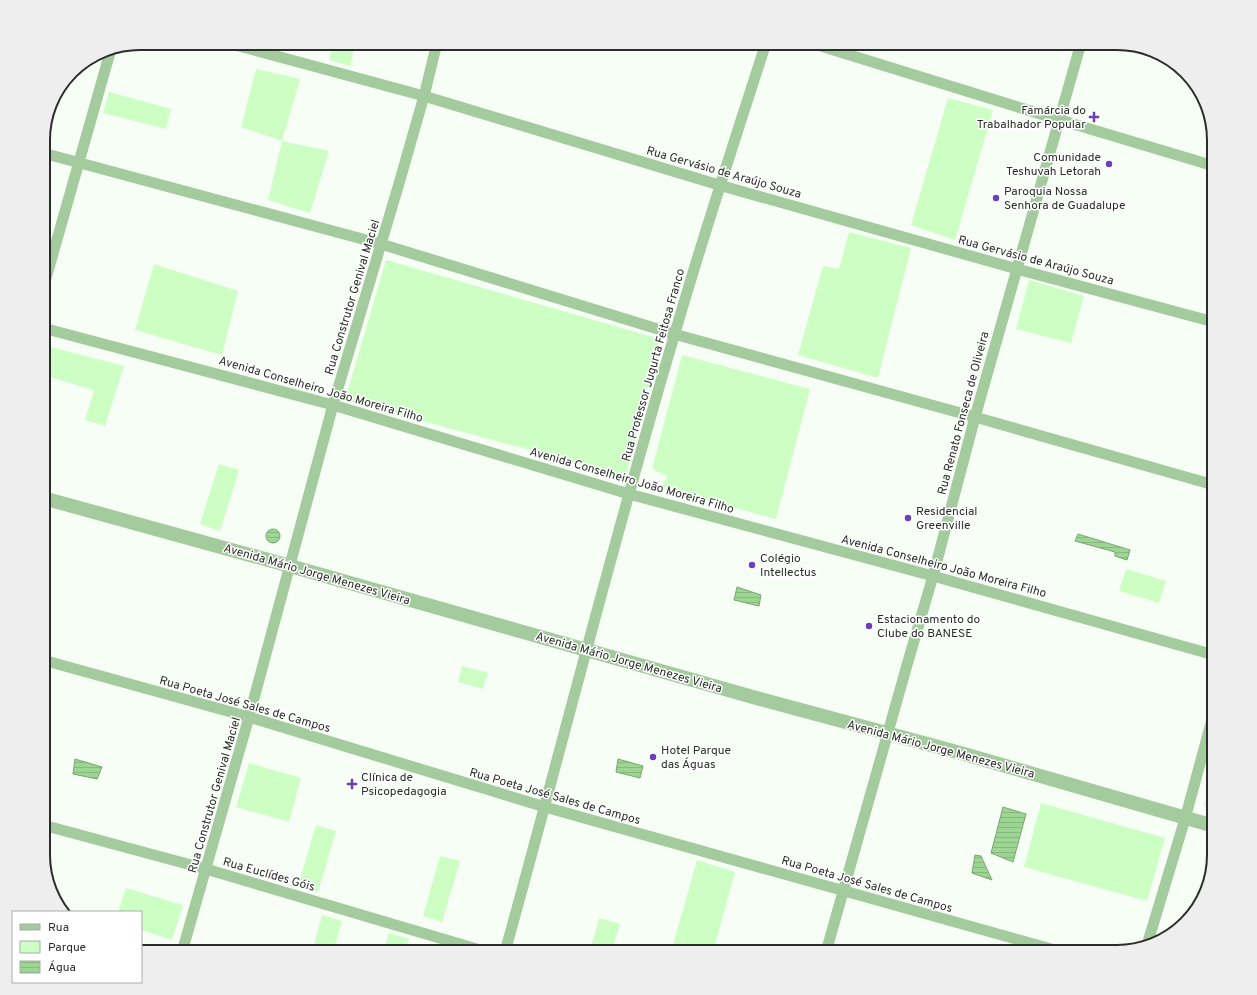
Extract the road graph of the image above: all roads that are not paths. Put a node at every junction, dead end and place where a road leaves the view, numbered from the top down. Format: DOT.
graph roads {
  1 [pos="254,50"];
  2 [pos="435,50"];
  3 [pos="764,50"];
  4 [pos="834,50"];
  5 [pos="1079,50"];
  6 [pos="109,56"];
  7 [pos="424,96"];
  8 [pos="1060,120"];
  9 [pos="50,155"];
  10 [pos="78,162"];
  11 [pos="1207,164"];
  12 [pos="720,185"];
  13 [pos="381,244"];
  14 [pos="50,264"];
  15 [pos="1017,269"];
  16 [pos="1207,320"];
  17 [pos="50,330"];
  18 [pos="674,334"];
  19 [pos="333,404"];
  20 [pos="974,417"];
  21 [pos="1207,483"];
  22 [pos="630,494"];
  23 [pos="50,500"];
  24 [pos="290,566"];
  25 [pos="933,576"];
  26 [pos="587,651"];
  27 [pos="1207,652"];
  28 [pos="50,662"];
  29 [pos="249,717"];
  30 [pos="888,734"];
  31 [pos="1207,738"];
  32 [pos="545,807"];
  33 [pos="1185,818"];
  34 [pos="1207,824"];
  35 [pos="50,827"];
  36 [pos="206,869"];
  37 [pos="844,890"];
  38 [pos="1149,939"];
  39 [pos="184,945"];
  40 [pos="463,945"];
  41 [pos="507,945"];
  42 [pos="828,945"];
  43 [pos="1037,945"];
  1 -- 7 [label="street, Rua Gervásio de Araújo Souza"];
  2 -- 7 [label="street, Rua Construtor Genival Maciel"];
  3 -- 12 [label="street, Rua Professor Jugurta Feitosa Franco"];
  4 -- 8 [label="street"];
  5 -- 8 [label="street, Rua Renato Fonseca de Oliveira"];
  6 -- 10 [label="street"];
  7 -- 12 [label="street, Rua Gervásio de Araújo Souza"];
  7 -- 13 [label="street, Rua Construtor Genival Maciel"];
  8 -- 11 [label="street"];
  8 -- 15 [label="street, Rua Renato Fonseca de Oliveira"];
  9 -- 10 [label="street"];
  10 -- 13 [label="street"];
  10 -- 14 [label="street"];
  12 -- 15 [label="street, Rua Gervásio de Araújo Souza"];
  12 -- 18 [label="street, Rua Professor Jugurta Feitosa Franco"];
  13 -- 18 [label="street"];
  13 -- 19 [label="street, Rua Construtor Genival Maciel"];
  15 -- 16 [label="street, Rua Gervásio de Araújo Souza"];
  15 -- 20 [label="street, Rua Renato Fonseca de Oliveira"];
  17 -- 19 [label="street, Avenida Conselheiro João Moreira Filho"];
  18 -- 20 [label="street"];
  18 -- 22 [label="street, Rua Professor Jugurta Feitosa Franco"];
  19 -- 22 [label="street, Avenida Conselheiro João Moreira Filho"];
  19 -- 24 [label="street, Rua Construtor Genival Maciel"];
  20 -- 21 [label="street"];
  20 -- 25 [label="street, Rua Renato Fonseca de Oliveira"];
  22 -- 25 [label="street, Avenida Conselheiro João Moreira Filho"];
  22 -- 26 [label="street, Rua Professor Jugurta Feitosa Franco"];
  23 -- 24 [label="street, Avenida Mário Jorge Menezes Vieira"];
  24 -- 26 [label="street, Avenida Mário Jorge Menezes Vieira"];
  24 -- 29 [label="street, Rua Construtor Genival Maciel"];
  25 -- 27 [label="street, Avenida Conselheiro João Moreira Filho"];
  25 -- 30 [label="street, Rua Renato Fonseca de Oliveira"];
  26 -- 30 [label="street, Avenida Mário Jorge Menezes Vieira"];
  26 -- 32 [label="street, Rua Professor Jugurta Feitosa Franco"];
  28 -- 29 [label="street, Rua Poeta José Sales de Campos"];
  29 -- 32 [label="street, Rua Poeta José Sales de Campos"];
  29 -- 36 [label="street, Rua Construtor Genival Maciel"];
  30 -- 33 [label="street, Avenida Mário Jorge Menezes Vieira"];
  30 -- 37 [label="street, Rua Renato Fonseca de Oliveira"];
  31 -- 33 [label="street"];
  32 -- 37 [label="street, Rua Poeta José Sales de Campos"];
  32 -- 41 [label="street, Rua Professor Jugurta Feitosa Franco"];
  33 -- 34 [label="street, Avenida Mário Jorge Menezes Vieira"];
  33 -- 38 [label="street"];
  35 -- 36 [label="street, Rua Euclídes Góis"];
  36 -- 39 [label="street, Rua Construtor Genival Maciel"];
  36 -- 40 [label="street, Rua Euclídes Góis"];
  37 -- 42 [label="street, Rua Renato Fonseca de Oliveira"];
  37 -- 43 [label="street, Rua Poeta José Sales de Campos"];
}
